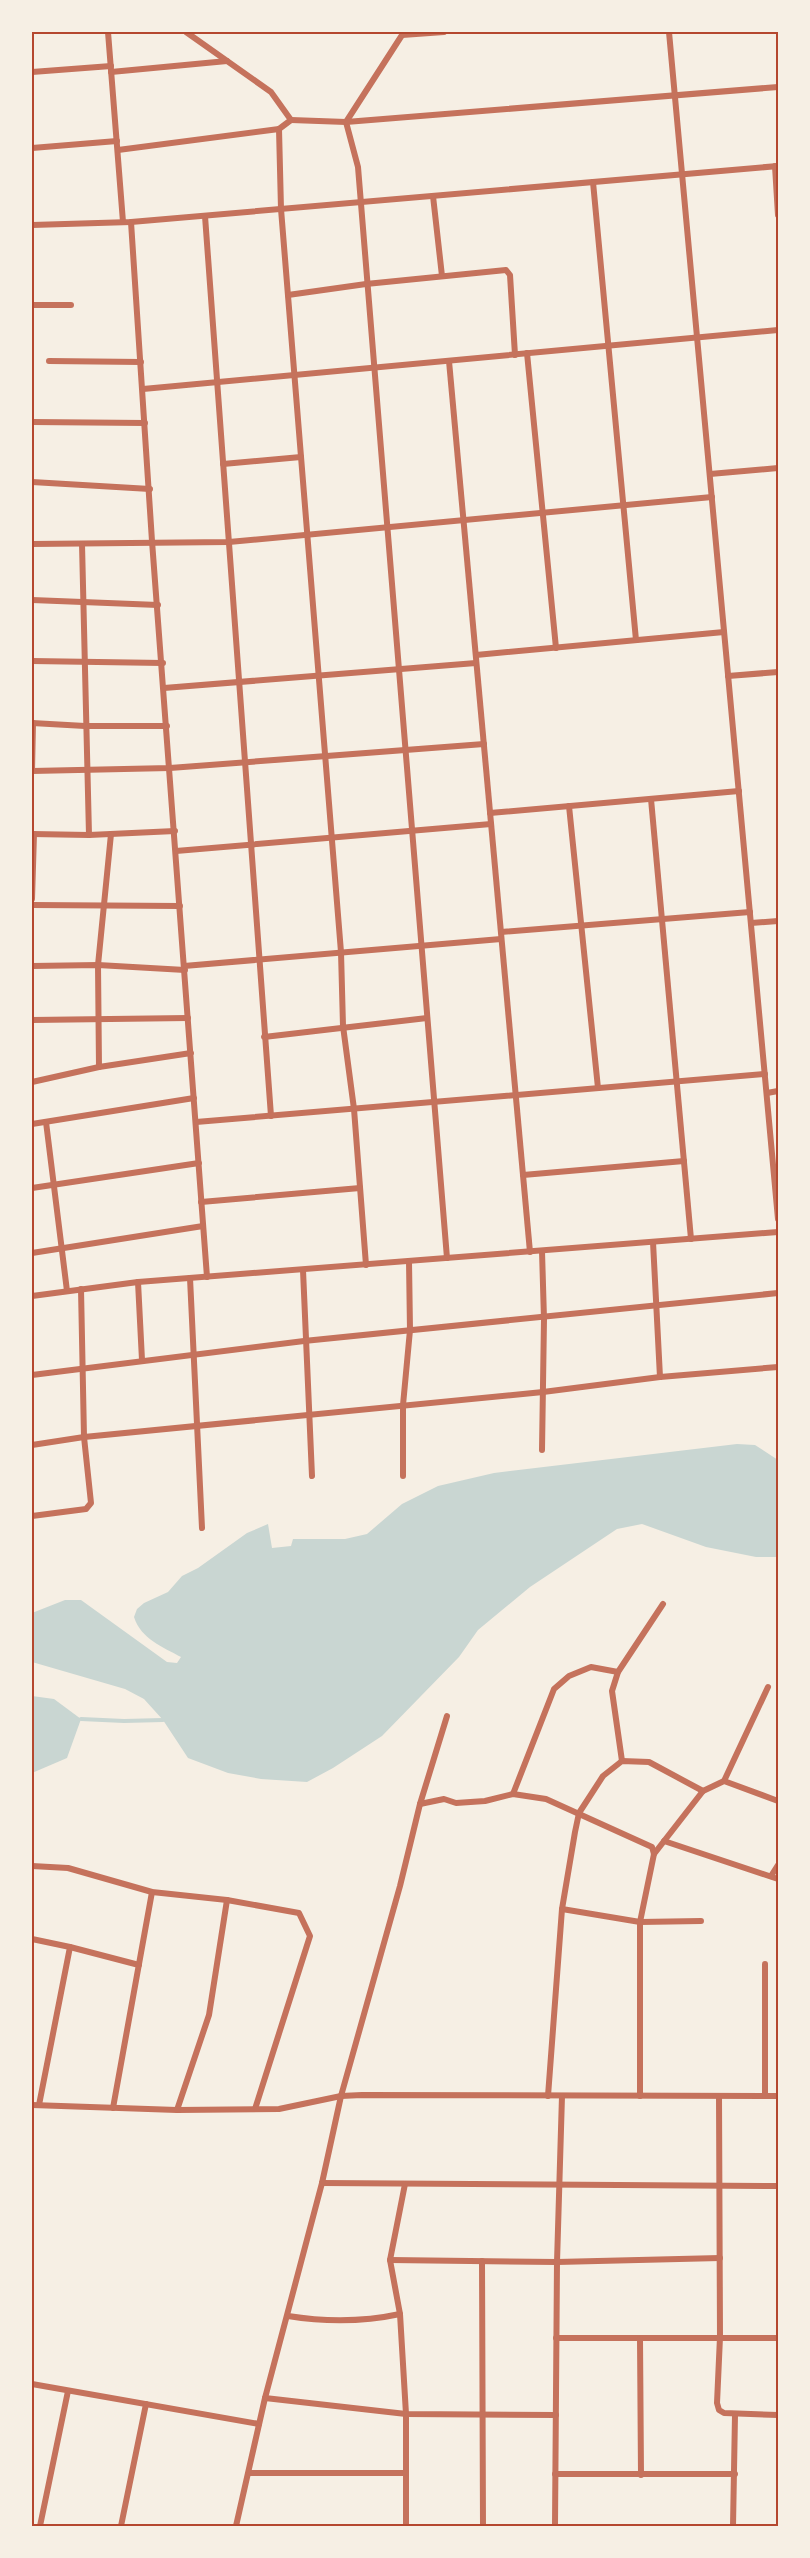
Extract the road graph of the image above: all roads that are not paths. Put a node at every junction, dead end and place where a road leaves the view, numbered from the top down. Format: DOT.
graph roads {
  1 [pos="108,32"];
  2 [pos="186,32"];
  3 [pos="444,32"];
  4 [pos="669,32"];
  5 [pos="403,33"];
  6 [pos="227,61"];
  7 [pos="111,69"];
  8 [pos="32,72"];
  9 [pos="778,87"];
  10 [pos="675,96"];
  11 [pos="291,120"];
  12 [pos="346,122"];
  13 [pos="279,129"];
  14 [pos="117,141"];
  15 [pos="32,148"];
  16 [pos="118,150"];
  17 [pos="777,166"];
  18 [pos="682,174"];
  19 [pos="593,182"];
  20 [pos="433,196"];
  21 [pos="360,202"];
  22 [pos="281,209"];
  23 [pos="778,215"];
  24 [pos="205,216"];
  25 [pos="127,222"];
  26 [pos="32,225"];
  27 [pos="442,276"];
  28 [pos="366,284"];
  29 [pos="288,295"];
  30 [pos="32,305"];
  31 [pos="71,305"];
  32 [pos="778,330"];
  33 [pos="697,338"];
  34 [pos="609,346"];
  35 [pos="527,353"];
  36 [pos="515,355"];
  37 [pos="49,361"];
  38 [pos="449,361"];
  39 [pos="141,362"];
  40 [pos="374,368"];
  41 [pos="294,375"];
  42 [pos="217,382"];
  43 [pos="143,389"];
  44 [pos="32,422"];
  45 [pos="145,423"];
  46 [pos="301,457"];
  47 [pos="223,464"];
  48 [pos="778,468"];
  49 [pos="710,474"];
  50 [pos="32,482"];
  51 [pos="150,489"];
  52 [pos="712,497"];
  53 [pos="623,505"];
  54 [pos="543,513"];
  55 [pos="464,520"];
  56 [pos="387,527"];
  57 [pos="307,535"];
  58 [pos="152,541"];
  59 [pos="229,542"];
  60 [pos="32,544"];
  61 [pos="82,544"];
  62 [pos="32,600"];
  63 [pos="82,603"];
  64 [pos="158,605"];
  65 [pos="724,632"];
  66 [pos="636,640"];
  67 [pos="556,648"];
  68 [pos="476,656"];
  69 [pos="32,661"];
  70 [pos="83,662"];
  71 [pos="163,663"];
  72 [pos="477,663"];
  73 [pos="399,669"];
  74 [pos="778,672"];
  75 [pos="319,676"];
  76 [pos="728,676"];
  77 [pos="239,682"];
  78 [pos="164,688"];
  79 [pos="32,723"];
  80 [pos="85,726"];
  81 [pos="167,726"];
  82 [pos="484,744"];
  83 [pos="405,750"];
  84 [pos="325,756"];
  85 [pos="245,763"];
  86 [pos="170,768"];
  87 [pos="88,770"];
  88 [pos="32,771"];
  89 [pos="739,791"];
  90 [pos="651,799"];
  91 [pos="569,806"];
  92 [pos="490,813"];
  93 [pos="491,824"];
  94 [pos="412,830"];
  95 [pos="175,831"];
  96 [pos="33,834"];
  97 [pos="111,834"];
  98 [pos="89,835"];
  99 [pos="332,837"];
  100 [pos="251,844"];
  101 [pos="176,850"];
  102 [pos="32,899"];
  103 [pos="32,905"];
  104 [pos="180,906"];
  105 [pos="103,907"];
  106 [pos="750,912"];
  107 [pos="662,919"];
  108 [pos="778,921"];
  109 [pos="751,923"];
  110 [pos="581,925"];
  111 [pos="501,935"];
  112 [pos="422,945"];
  113 [pos="341,952"];
  114 [pos="260,960"];
  115 [pos="98,965"];
  116 [pos="32,966"];
  117 [pos="185,968"];
  118 [pos="100,1018"];
  119 [pos="188,1018"];
  120 [pos="427,1018"];
  121 [pos="32,1020"];
  122 [pos="344,1026"];
  123 [pos="264,1037"];
  124 [pos="191,1053"];
  125 [pos="99,1067"];
  126 [pos="765,1074"];
  127 [pos="676,1081"];
  128 [pos="32,1082"];
  129 [pos="598,1088"];
  130 [pos="778,1091"];
  131 [pos="767,1093"];
  132 [pos="515,1095"];
  133 [pos="194,1098"];
  134 [pos="435,1102"];
  135 [pos="354,1108"];
  136 [pos="271,1116"];
  137 [pos="46,1122"];
  138 [pos="196,1122"];
  139 [pos="32,1124"];
  140 [pos="684,1161"];
  141 [pos="199,1163"];
  142 [pos="523,1174"];
  143 [pos="55,1184"];
  144 [pos="32,1188"];
  145 [pos="360,1188"];
  146 [pos="201,1202"];
  147 [pos="778,1219"];
  148 [pos="203,1226"];
  149 [pos="778,1232"];
  150 [pos="691,1239"];
  151 [pos="653,1242"];
  152 [pos="62,1248"];
  153 [pos="542,1251"];
  154 [pos="32,1252"];
  155 [pos="530,1252"];
  156 [pos="447,1258"];
  157 [pos="409,1261"];
  158 [pos="366,1265"];
  159 [pos="303,1270"];
  160 [pos="207,1277"];
  161 [pos="190,1278"];
  162 [pos="138,1282"];
  163 [pos="81,1289"];
  164 [pos="67,1292"];
  165 [pos="778,1293"];
  166 [pos="32,1296"];
  167 [pos="656,1304"];
  168 [pos="544,1319"];
  169 [pos="410,1330"];
  170 [pos="304,1341"];
  171 [pos="194,1354"];
  172 [pos="142,1360"];
  173 [pos="778,1367"];
  174 [pos="83,1368"];
  175 [pos="32,1375"];
  176 [pos="660,1377"];
  177 [pos="543,1392"];
  178 [pos="403,1405"];
  179 [pos="307,1414"];
  180 [pos="197,1426"];
  181 [pos="84,1437"];
  182 [pos="32,1445"];
  183 [pos="542,1450"];
  184 [pos="312,1476"];
  185 [pos="403,1476"];
  186 [pos="32,1516"];
  187 [pos="202,1528"];
  188 [pos="663,1604"];
  189 [pos="618,1672"];
  190 [pos="768,1687"];
  191 [pos="447,1716"];
  192 [pos="622,1761"];
  193 [pos="724,1781"];
  194 [pos="703,1791"];
  195 [pos="513,1794"];
  196 [pos="778,1801"];
  197 [pos="420,1804"];
  198 [pos="579,1813"];
  199 [pos="664,1841"];
  200 [pos="654,1854"];
  201 [pos="778,1865"];
  202 [pos="32,1866"];
  203 [pos="775,1877"];
  204 [pos="152,1892"];
  205 [pos="226,1900"];
  206 [pos="562,1909"];
  207 [pos="701,1921"];
  208 [pos="640,1922"];
  209 [pos="32,1939"];
  210 [pos="70,1947"];
  211 [pos="765,1964"];
  212 [pos="139,1965"];
  213 [pos="341,2096"];
  214 [pos="548,2096"];
  215 [pos="562,2096"];
  216 [pos="640,2096"];
  217 [pos="719,2096"];
  218 [pos="765,2096"];
  219 [pos="778,2096"];
  220 [pos="32,2105"];
  221 [pos="39,2105"];
  222 [pos="113,2108"];
  223 [pos="255,2109"];
  224 [pos="177,2110"];
  225 [pos="322,2183"];
  226 [pos="405,2184"];
  227 [pos="559,2184"];
  228 [pos="718,2185"];
  229 [pos="778,2186"];
  230 [pos="720,2258"];
  231 [pos="390,2260"];
  232 [pos="482,2261"];
  233 [pos="557,2262"];
  234 [pos="400,2314"];
  235 [pos="288,2316"];
  236 [pos="720,2337"];
  237 [pos="556,2338"];
  238 [pos="778,2338"];
  239 [pos="640,2339"];
  240 [pos="32,2384"];
  241 [pos="68,2391"];
  242 [pos="265,2398"];
  243 [pos="146,2404"];
  244 [pos="406,2414"];
  245 [pos="483,2415"];
  246 [pos="556,2415"];
  247 [pos="735,2415"];
  248 [pos="778,2415"];
  249 [pos="259,2424"];
  250 [pos="249,2473"];
  251 [pos="406,2473"];
  252 [pos="555,2474"];
  253 [pos="735,2474"];
  254 [pos="641,2475"];
  255 [pos="40,2526"];
  256 [pos="121,2526"];
  257 [pos="236,2526"];
  258 [pos="406,2526"];
  259 [pos="483,2526"];
  260 [pos="555,2526"];
  261 [pos="734,2526"];
  1 -- 7 [label="street"];
  2 -- 6 [label="street"];
  3 -- 5 [label="street"];
  4 -- 10 [label="street"];
  5 -- 12 [label="street"];
  6 -- 7 [label="street"];
  6 -- 11 [label="street"];
  7 -- 8 [label="street"];
  7 -- 14 [label="street"];
  9 -- 10 [label="street"];
  10 -- 12 [label="street"];
  10 -- 18 [label="street"];
  11 -- 12 [label="street"];
  11 -- 13 [label="street"];
  12 -- 21 [label="street"];
  13 -- 16 [label="street"];
  13 -- 22 [label="street"];
  14 -- 15 [label="street"];
  14 -- 16 [label="street"];
  16 -- 25 [label="street"];
  17 -- 18 [label="street"];
  17 -- 23 [label="street"];
  18 -- 19 [label="street"];
  18 -- 33 [label="street"];
  19 -- 20 [label="street"];
  19 -- 34 [label="street"];
  20 -- 21 [label="street"];
  20 -- 27 [label="street"];
  21 -- 22 [label="street"];
  21 -- 28 [label="street"];
  22 -- 24 [label="street"];
  22 -- 29 [label="street"];
  24 -- 25 [label="street"];
  24 -- 42 [label="street"];
  25 -- 26 [label="street"];
  25 -- 39 [label="street"];
  27 -- 28 [label="street"];
  27 -- 36 [label="street"];
  28 -- 29 [label="street"];
  28 -- 40 [label="street"];
  29 -- 41 [label="street"];
  30 -- 31 [label="street"];
  32 -- 33 [label="street"];
  33 -- 34 [label="street"];
  33 -- 49 [label="street"];
  34 -- 35 [label="street"];
  34 -- 53 [label="street"];
  35 -- 36 [label="street"];
  35 -- 54 [label="street"];
  36 -- 38 [label="street"];
  37 -- 39 [label="street"];
  38 -- 40 [label="street"];
  38 -- 55 [label="street"];
  39 -- 43 [label="street"];
  40 -- 41 [label="street"];
  40 -- 56 [label="street"];
  41 -- 42 [label="street"];
  41 -- 46 [label="street"];
  42 -- 43 [label="street"];
  42 -- 47 [label="street"];
  43 -- 45 [label="street"];
  44 -- 45 [label="street"];
  45 -- 51 [label="street"];
  46 -- 47 [label="street"];
  46 -- 57 [label="street"];
  47 -- 59 [label="street"];
  48 -- 49 [label="street"];
  49 -- 52 [label="street"];
  50 -- 51 [label="street"];
  51 -- 58 [label="street"];
  52 -- 53 [label="street"];
  52 -- 65 [label="street"];
  53 -- 54 [label="street"];
  53 -- 66 [label="street"];
  54 -- 55 [label="street"];
  54 -- 67 [label="street"];
  55 -- 56 [label="street"];
  55 -- 68 [label="street"];
  56 -- 57 [label="street"];
  56 -- 73 [label="street"];
  57 -- 59 [label="street"];
  57 -- 75 [label="street"];
  58 -- 59 [label="street"];
  58 -- 61 [label="street"];
  58 -- 64 [label="street"];
  59 -- 77 [label="street"];
  60 -- 61 [label="street"];
  61 -- 63 [label="street"];
  62 -- 63 [label="street"];
  63 -- 64 [label="street"];
  63 -- 70 [label="street"];
  64 -- 71 [label="street"];
  65 -- 66 [label="street"];
  65 -- 76 [label="street"];
  66 -- 67 [label="street"];
  67 -- 68 [label="street"];
  68 -- 72 [label="street"];
  69 -- 70 [label="street"];
  70 -- 71 [label="street"];
  70 -- 80 [label="street"];
  71 -- 78 [label="street"];
  72 -- 73 [label="street"];
  72 -- 82 [label="street"];
  73 -- 75 [label="street"];
  73 -- 83 [label="street"];
  74 -- 76 [label="street"];
  75 -- 77 [label="street"];
  75 -- 84 [label="street"];
  76 -- 89 [label="street"];
  77 -- 78 [label="street"];
  77 -- 85 [label="street"];
  78 -- 81 [label="street"];
  79 -- 80 [label="street"];
  79 -- 88 [label="street"];
  80 -- 81 [label="street"];
  80 -- 87 [label="street"];
  81 -- 86 [label="street"];
  82 -- 83 [label="street"];
  82 -- 92 [label="street"];
  83 -- 84 [label="street"];
  83 -- 94 [label="street"];
  84 -- 85 [label="street"];
  84 -- 99 [label="street"];
  85 -- 86 [label="street"];
  85 -- 100 [label="street"];
  86 -- 87 [label="street"];
  86 -- 95 [label="street"];
  87 -- 88 [label="street"];
  87 -- 98 [label="street"];
  89 -- 90 [label="street"];
  89 -- 106 [label="street"];
  90 -- 91 [label="street"];
  90 -- 107 [label="street"];
  91 -- 92 [label="street"];
  91 -- 110 [label="street"];
  92 -- 93 [label="street"];
  93 -- 94 [label="street"];
  93 -- 111 [label="street"];
  94 -- 99 [label="street"];
  94 -- 112 [label="street"];
  95 -- 97 [label="street"];
  95 -- 101 [label="street"];
  96 -- 98 [label="street"];
  96 -- 102 [label="street"];
  97 -- 98 [label="street"];
  97 -- 105 [label="street"];
  99 -- 100 [label="street"];
  99 -- 113 [label="street"];
  100 -- 101 [label="street"];
  100 -- 114 [label="street"];
  101 -- 104 [label="street"];
  103 -- 105 [label="street"];
  104 -- 105 [label="street"];
  104 -- 117 [label="street"];
  105 -- 115 [label="street"];
  106 -- 107 [label="street"];
  106 -- 109 [label="street"];
  107 -- 110 [label="street"];
  107 -- 127 [label="street"];
  108 -- 109 [label="street"];
  109 -- 126 [label="street"];
  110 -- 111 [label="street"];
  110 -- 129 [label="street"];
  111 -- 112 [label="street"];
  111 -- 132 [label="street"];
  112 -- 113 [label="street"];
  112 -- 120 [label="street"];
  113 -- 114 [label="street"];
  113 -- 122 [label="street"];
  114 -- 117 [label="street"];
  114 -- 123 [label="street"];
  115 -- 116 [label="street"];
  115 -- 117 [label="street"];
  115 -- 118 [label="street"];
  117 -- 119 [label="street"];
  118 -- 119 [label="street"];
  118 -- 121 [label="street"];
  118 -- 125 [label="street"];
  119 -- 124 [label="street"];
  120 -- 122 [label="street"];
  120 -- 134 [label="street"];
  122 -- 123 [label="street"];
  122 -- 135 [label="street"];
  123 -- 136 [label="street"];
  124 -- 125 [label="street"];
  124 -- 133 [label="street"];
  125 -- 128 [label="street"];
  126 -- 127 [label="street"];
  126 -- 131 [label="street"];
  127 -- 129 [label="street"];
  127 -- 140 [label="street"];
  129 -- 132 [label="street"];
  130 -- 131 [label="street"];
  131 -- 147 [label="street"];
  132 -- 134 [label="street"];
  132 -- 142 [label="street"];
  133 -- 137 [label="street"];
  133 -- 138 [label="street"];
  134 -- 135 [label="street"];
  134 -- 156 [label="street"];
  135 -- 136 [label="street"];
  135 -- 145 [label="street"];
  136 -- 138 [label="street"];
  137 -- 139 [label="street"];
  137 -- 143 [label="street"];
  138 -- 141 [label="street"];
  140 -- 142 [label="street"];
  140 -- 150 [label="street"];
  141 -- 143 [label="street"];
  141 -- 146 [label="street"];
  142 -- 155 [label="street"];
  143 -- 144 [label="street"];
  143 -- 152 [label="street"];
  145 -- 146 [label="street"];
  145 -- 158 [label="street"];
  146 -- 148 [label="street"];
  148 -- 152 [label="street"];
  148 -- 160 [label="street"];
  149 -- 150 [label="street"];
  150 -- 151 [label="street"];
  151 -- 153 [label="street"];
  151 -- 167 [label="street"];
  152 -- 154 [label="street"];
  152 -- 164 [label="street"];
  153 -- 155 [label="street"];
  153 -- 168 [label="street"];
  155 -- 156 [label="street"];
  156 -- 157 [label="street"];
  157 -- 158 [label="street"];
  157 -- 169 [label="street"];
  158 -- 159 [label="street"];
  159 -- 160 [label="street"];
  159 -- 170 [label="street"];
  160 -- 161 [label="street"];
  161 -- 162 [label="street"];
  161 -- 171 [label="street"];
  162 -- 163 [label="street"];
  162 -- 172 [label="street"];
  163 -- 164 [label="street"];
  163 -- 174 [label="street"];
  164 -- 166 [label="street"];
  165 -- 167 [label="street"];
  167 -- 168 [label="street"];
  167 -- 176 [label="street"];
  168 -- 169 [label="street"];
  168 -- 177 [label="street"];
  169 -- 170 [label="street"];
  169 -- 178 [label="street"];
  170 -- 171 [label="street"];
  170 -- 179 [label="street"];
  171 -- 172 [label="street"];
  171 -- 180 [label="street"];
  172 -- 174 [label="street"];
  173 -- 176 [label="street"];
  174 -- 175 [label="street"];
  174 -- 181 [label="street"];
  176 -- 177 [label="street"];
  177 -- 178 [label="street"];
  177 -- 183 [label="street"];
  178 -- 179 [label="street"];
  178 -- 185 [label="street"];
  179 -- 180 [label="street"];
  179 -- 184 [label="street"];
  180 -- 181 [label="street"];
  180 -- 187 [label="street"];
  181 -- 182 [label="street"];
  181 -- 186 [label="street"];
  188 -- 189 [label="street"];
  189 -- 192 [label="street"];
  189 -- 195 [label="street"];
  190 -- 193 [label="street"];
  191 -- 197 [label="street"];
  192 -- 194 [label="street"];
  192 -- 198 [label="street"];
  193 -- 194 [label="street"];
  193 -- 196 [label="street"];
  194 -- 199 [label="street"];
  195 -- 197 [label="street"];
  195 -- 198 [label="street"];
  197 -- 213 [label="street"];
  198 -- 200 [label="street"];
  198 -- 206 [label="street"];
  199 -- 200 [label="street"];
  199 -- 203 [label="street"];
  200 -- 208 [label="street"];
  201 -- 203 [label="street"];
  202 -- 204 [label="street"];
  204 -- 205 [label="street"];
  204 -- 212 [label="street"];
  205 -- 223 [label="street"];
  205 -- 224 [label="street"];
  206 -- 208 [label="street"];
  206 -- 214 [label="street"];
  207 -- 208 [label="street"];
  208 -- 216 [label="street"];
  209 -- 210 [label="street"];
  210 -- 212 [label="street"];
  210 -- 221 [label="street"];
  211 -- 218 [label="street"];
  212 -- 222 [label="street"];
  213 -- 214 [label="street"];
  213 -- 223 [label="street"];
  213 -- 225 [label="street"];
  214 -- 215 [label="street"];
  215 -- 216 [label="street"];
  215 -- 227 [label="street"];
  216 -- 217 [label="street"];
  217 -- 218 [label="street"];
  217 -- 228 [label="street"];
  218 -- 219 [label="street"];
  220 -- 221 [label="street"];
  221 -- 222 [label="street"];
  222 -- 224 [label="street"];
  223 -- 224 [label="street"];
  225 -- 226 [label="street"];
  225 -- 235 [label="street"];
  226 -- 227 [label="street"];
  226 -- 231 [label="street"];
  227 -- 228 [label="street"];
  227 -- 233 [label="street"];
  228 -- 229 [label="street"];
  228 -- 230 [label="street"];
  230 -- 233 [label="street"];
  230 -- 236 [label="street"];
  231 -- 232 [label="street"];
  231 -- 234 [label="street"];
  232 -- 233 [label="street"];
  232 -- 245 [label="street"];
  233 -- 237 [label="street"];
  234 -- 235 [label="street"];
  234 -- 244 [label="street"];
  235 -- 242 [label="street"];
  236 -- 238 [label="street"];
  236 -- 239 [label="street"];
  236 -- 247 [label="street"];
  237 -- 239 [label="street"];
  237 -- 246 [label="street"];
  239 -- 254 [label="street"];
  240 -- 241 [label="street"];
  241 -- 243 [label="street"];
  241 -- 255 [label="street"];
  242 -- 244 [label="street"];
  242 -- 249 [label="street"];
  243 -- 249 [label="street"];
  243 -- 256 [label="street"];
  244 -- 245 [label="street"];
  244 -- 251 [label="street"];
  245 -- 246 [label="street"];
  245 -- 259 [label="street"];
  246 -- 252 [label="street"];
  247 -- 248 [label="street"];
  247 -- 253 [label="street"];
  249 -- 250 [label="street"];
  250 -- 251 [label="street"];
  250 -- 257 [label="street"];
  251 -- 258 [label="street"];
  252 -- 254 [label="street"];
  252 -- 260 [label="street"];
  253 -- 254 [label="street"];
  253 -- 261 [label="street"];
}
